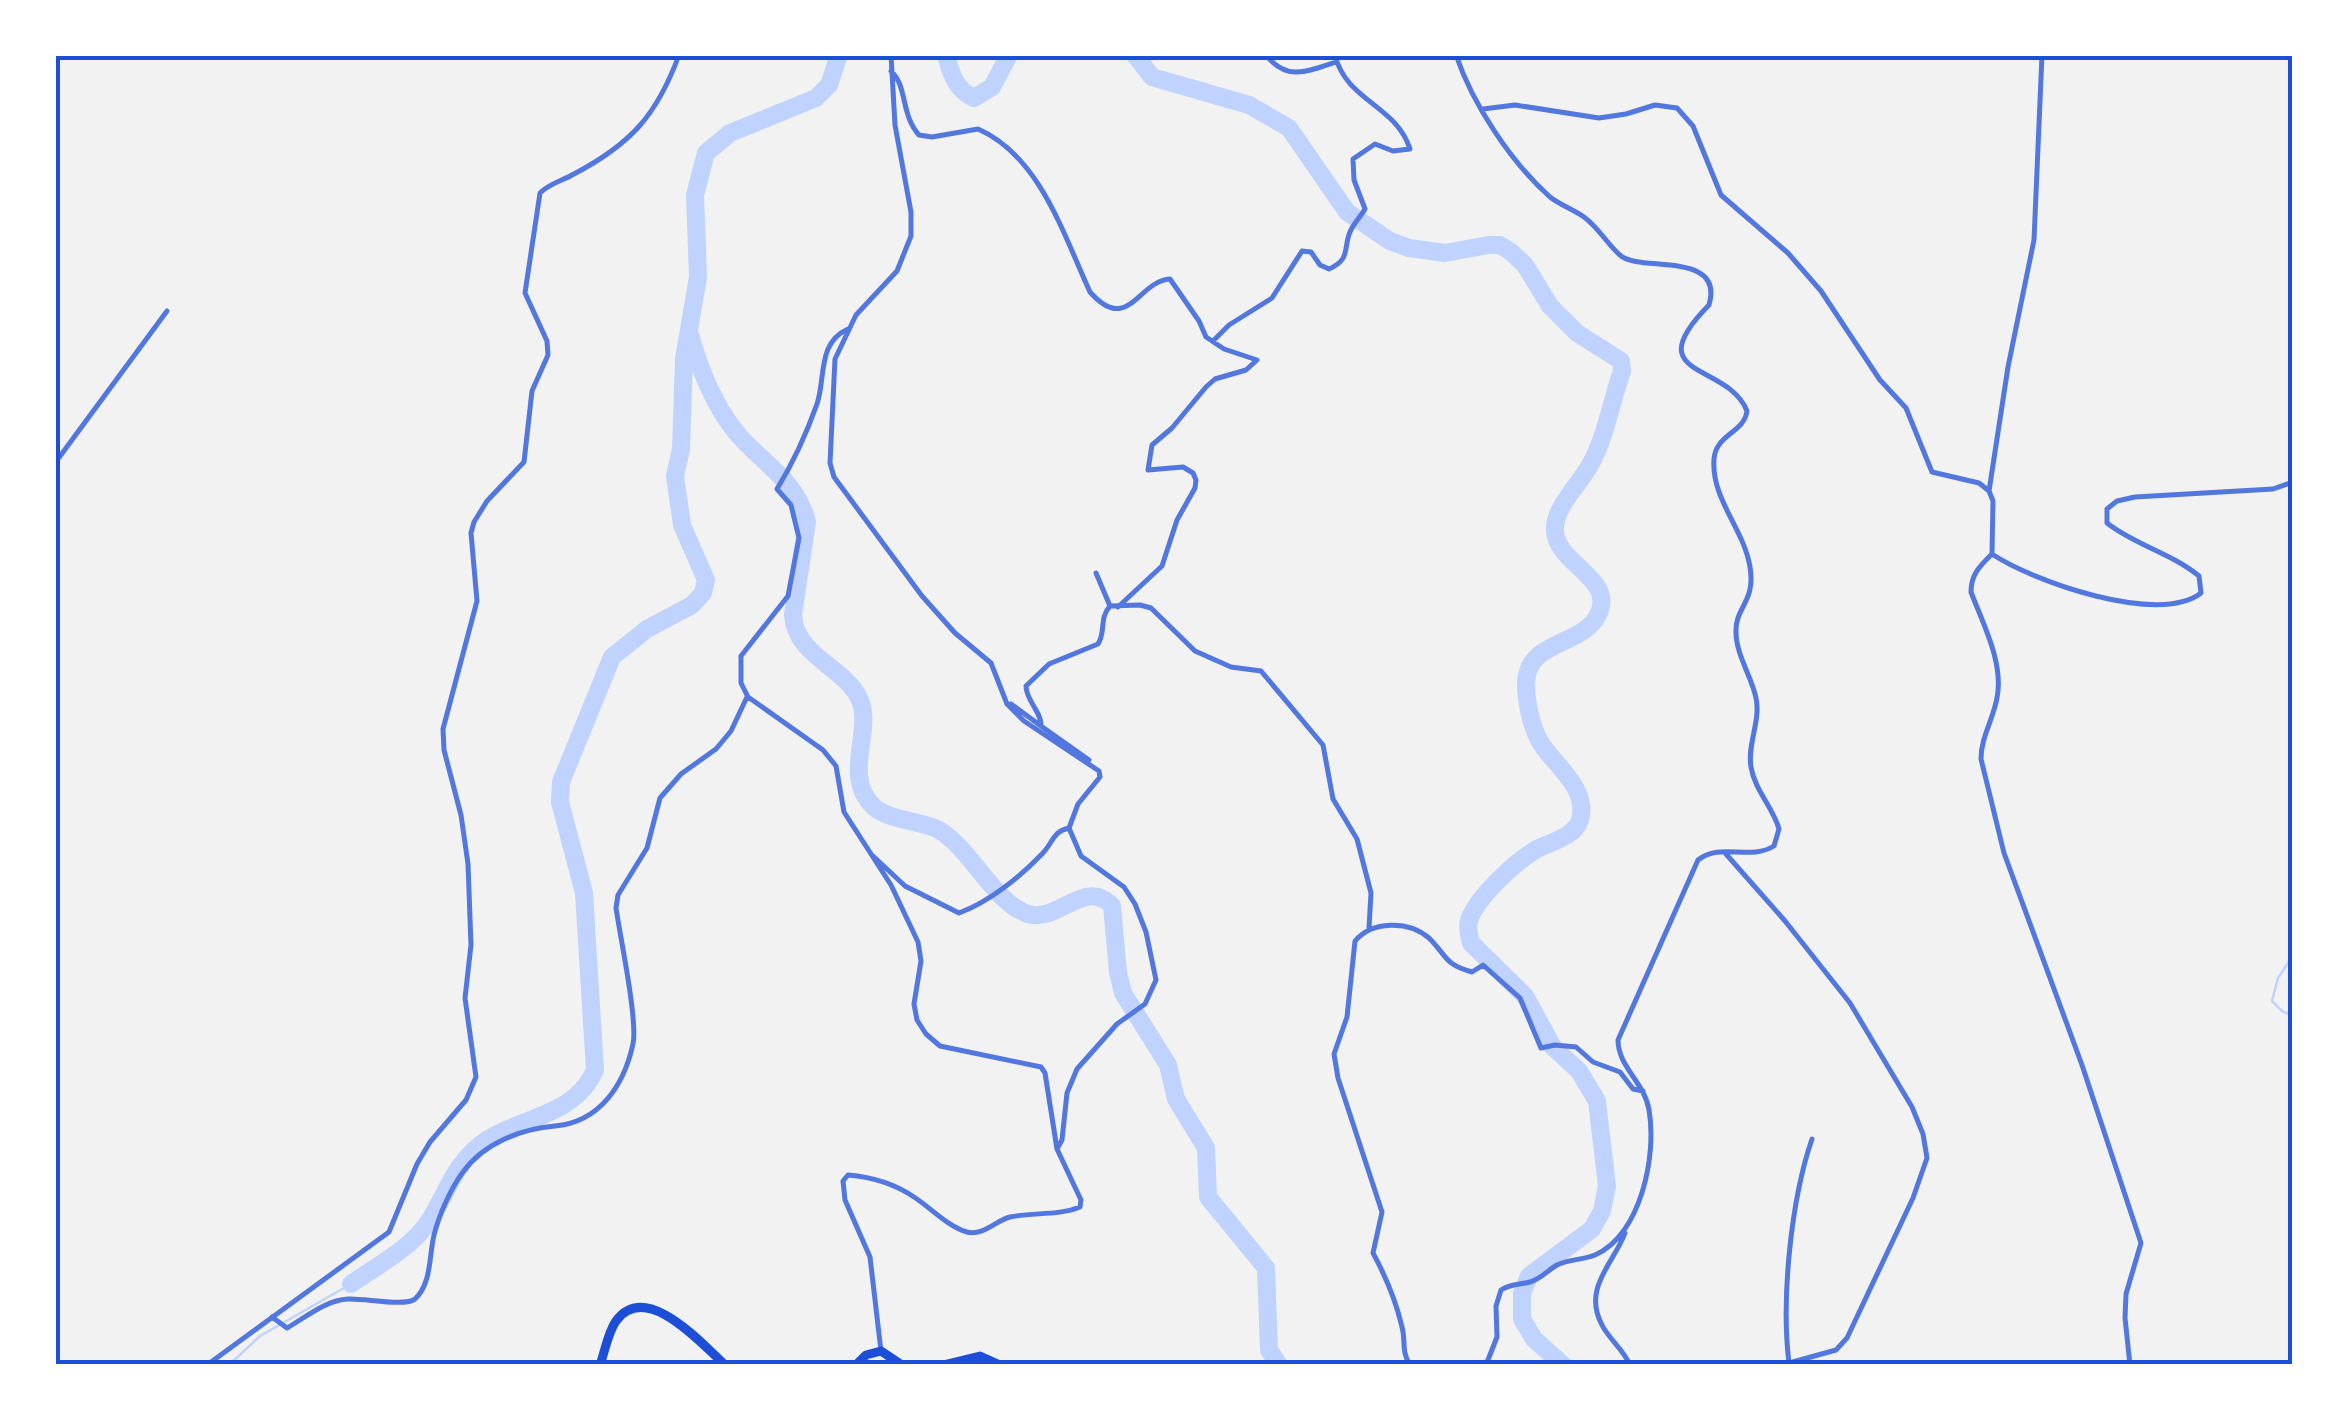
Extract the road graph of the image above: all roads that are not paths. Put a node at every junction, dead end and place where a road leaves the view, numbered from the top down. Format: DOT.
graph roads {
  1 [pos="679,55"];
  2 [pos="891,55"];
  3 [pos="1266,55"];
  4 [pos="1456,55"];
  5 [pos="2042,55"];
  6 [pos="1336,58"];
  7 [pos="891,70"];
  8 [pos="1483,108"];
  9 [pos="167,311"];
  10 [pos="848,328"];
  11 [pos="1213,341"];
  12 [pos="55,463"];
  13 [pos="2293,482"];
  14 [pos="1989,490"];
  15 [pos="1992,554"];
  16 [pos="1096,573"];
  17 [pos="1114,607"];
  18 [pos="748,696"];
  19 [pos="1007,704"];
  20 [pos="1041,726"];
  21 [pos="1090,763"];
  22 [pos="1069,828"];
  23 [pos="1724,852"];
  24 [pos="870,855"];
  25 [pos="1369,928"];
  26 [pos="1643,1091"];
  27 [pos="1812,1139"];
  28 [pos="1057,1149"];
  29 [pos="1625,1230"];
  30 [pos="277,1322"];
  31 [pos="882,1351"];
  32 [pos="207,1365"];
  33 [pos="600,1365"];
  34 [pos="724,1365"];
  35 [pos="856,1365"];
  36 [pos="902,1365"];
  37 [pos="943,1365"];
  38 [pos="1000,1365"];
  39 [pos="1410,1365"];
  40 [pos="1486,1365"];
  41 [pos="1630,1365"];
  42 [pos="2130,1365"];
  1 -- 30 [label="street"];
  2 -- 7 [label="street"];
  3 -- 6 [label="street"];
  4 -- 8 [label="street"];
  5 -- 14 [label="street"];
  6 -- 11 [label="street"];
  7 -- 10 [label="street"];
  7 -- 11 [label="street"];
  8 -- 14 [label="street"];
  8 -- 23 [label="street"];
  9 -- 12 [label="street"];
  10 -- 18 [label="street"];
  10 -- 19 [label="street"];
  11 -- 17 [label="street"];
  13 -- 15 [label="street"];
  14 -- 15 [label="street"];
  15 -- 42 [label="street"];
  16 -- 17 [label="street"];
  17 -- 20 [label="street"];
  17 -- 25 [label="street"];
  18 -- 24 [label="street"];
  18 -- 30 [label="street"];
  19 -- 20 [label="street"];
  19 -- 21 [label="street"];
  20 -- 21 [label="street"];
  21 -- 22 [label="street"];
  22 -- 24 [label="street"];
  22 -- 28 [label="street"];
  23 -- 26 [label="street"];
  23 -- 27 [label="street"];
  24 -- 28 [label="street"];
  25 -- 26 [label="street"];
  25 -- 39 [label="street"];
  26 -- 29 [label="street"];
  28 -- 31 [label="street"];
  29 -- 40 [label="street"];
  29 -- 41 [label="street"];
  30 -- 32 [label="street"];
  31 -- 35 [label="main road"];
  31 -- 36 [label="main road"];
  33 -- 34 [label="main road"];
  37 -- 38 [label="main road"];
}
